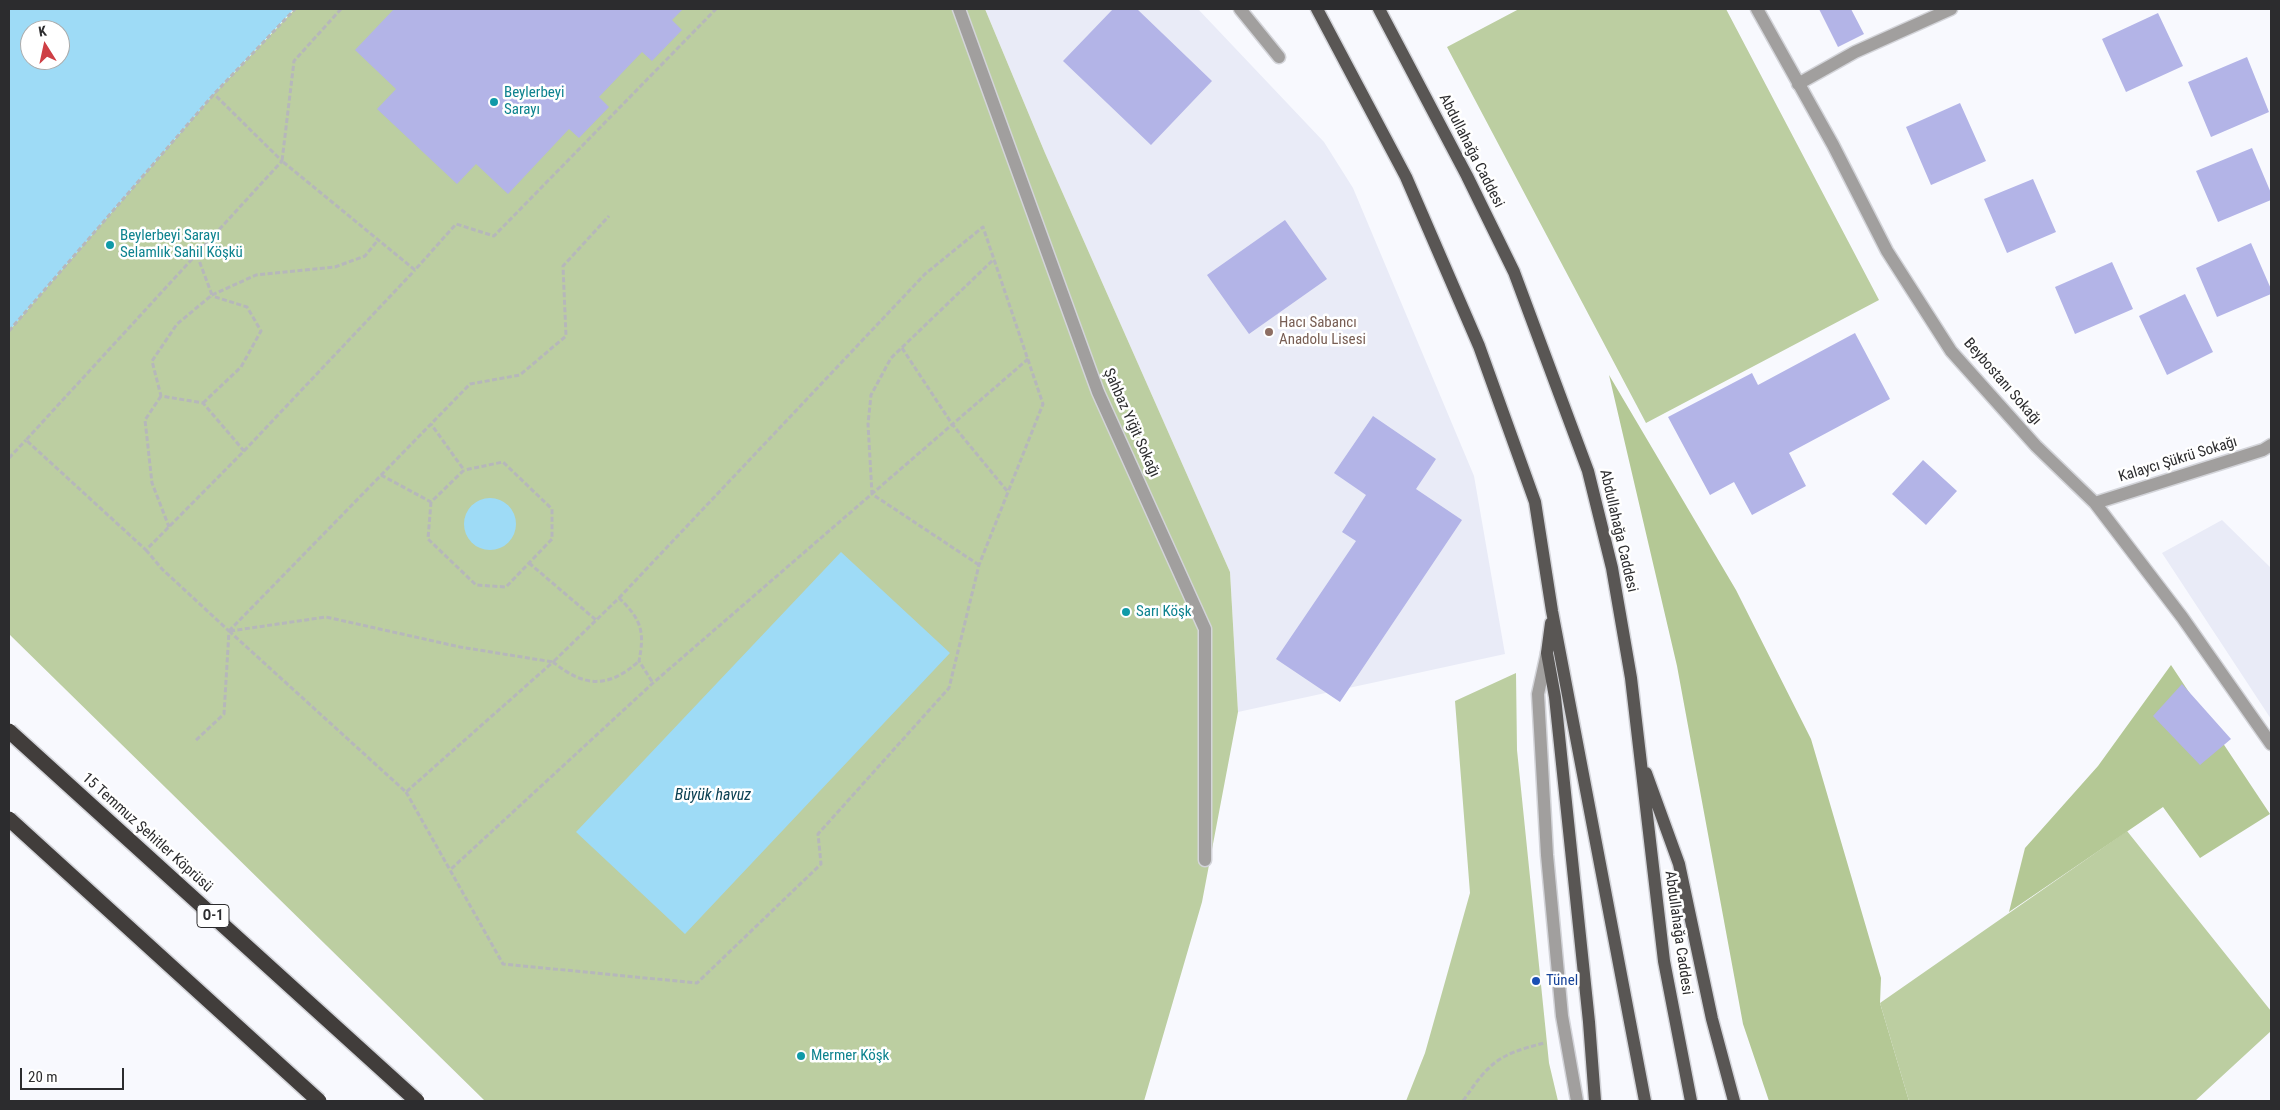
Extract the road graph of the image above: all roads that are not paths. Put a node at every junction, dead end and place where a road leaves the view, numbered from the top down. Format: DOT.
graph roads {
  1 [pos="959,9"];
  2 [pos="1240,9"];
  3 [pos="1317,9"];
  4 [pos="1379,9"];
  5 [pos="1757,9"];
  6 [pos="1951,9"];
  7 [pos="1279,57"];
  8 [pos="1798,84"];
  9 [pos="2271,446"];
  10 [pos="2094,503"];
  11 [pos="1554,651"];
  12 [pos="9,731"];
  13 [pos="2271,744"];
  14 [pos="1639,754"];
  15 [pos="9,820"];
  16 [pos="1205,860"];
  17 [pos="318,1101"];
  18 [pos="417,1101"];
  19 [pos="1577,1101"];
  20 [pos="1595,1101"];
  21 [pos="1645,1101"];
  22 [pos="1691,1101"];
  23 [pos="1734,1101"];
  1 -- 16 [label="street, Şahbaz Yiğit Sokağı"];
  2 -- 7 [label="street"];
  3 -- 11 [label="main road"];
  4 -- 14 [label="main road, Abdullahağa Caddesi"];
  5 -- 8 [label="street, Beybostanı Sokağı"];
  6 -- 8 [label="street"];
  8 -- 10 [label="street, Beybostanı Sokağı"];
  9 -- 10 [label="street, Kalaycı Şükrü Sokağı"];
  10 -- 13 [label="street, Beybostanı Sokağı"];
  11 -- 19 [label="street"];
  11 -- 20 [label="main road"];
  11 -- 21 [label="main road"];
  12 -- 18 [label="highway, 15 Temmuz Şehitler Köprüsü / O-1, bridge"];
  14 -- 22 [label="main road, Abdullahağa Caddesi"];
  14 -- 23 [label="main road"];
  15 -- 17 [label="highway, bridge"];
}
